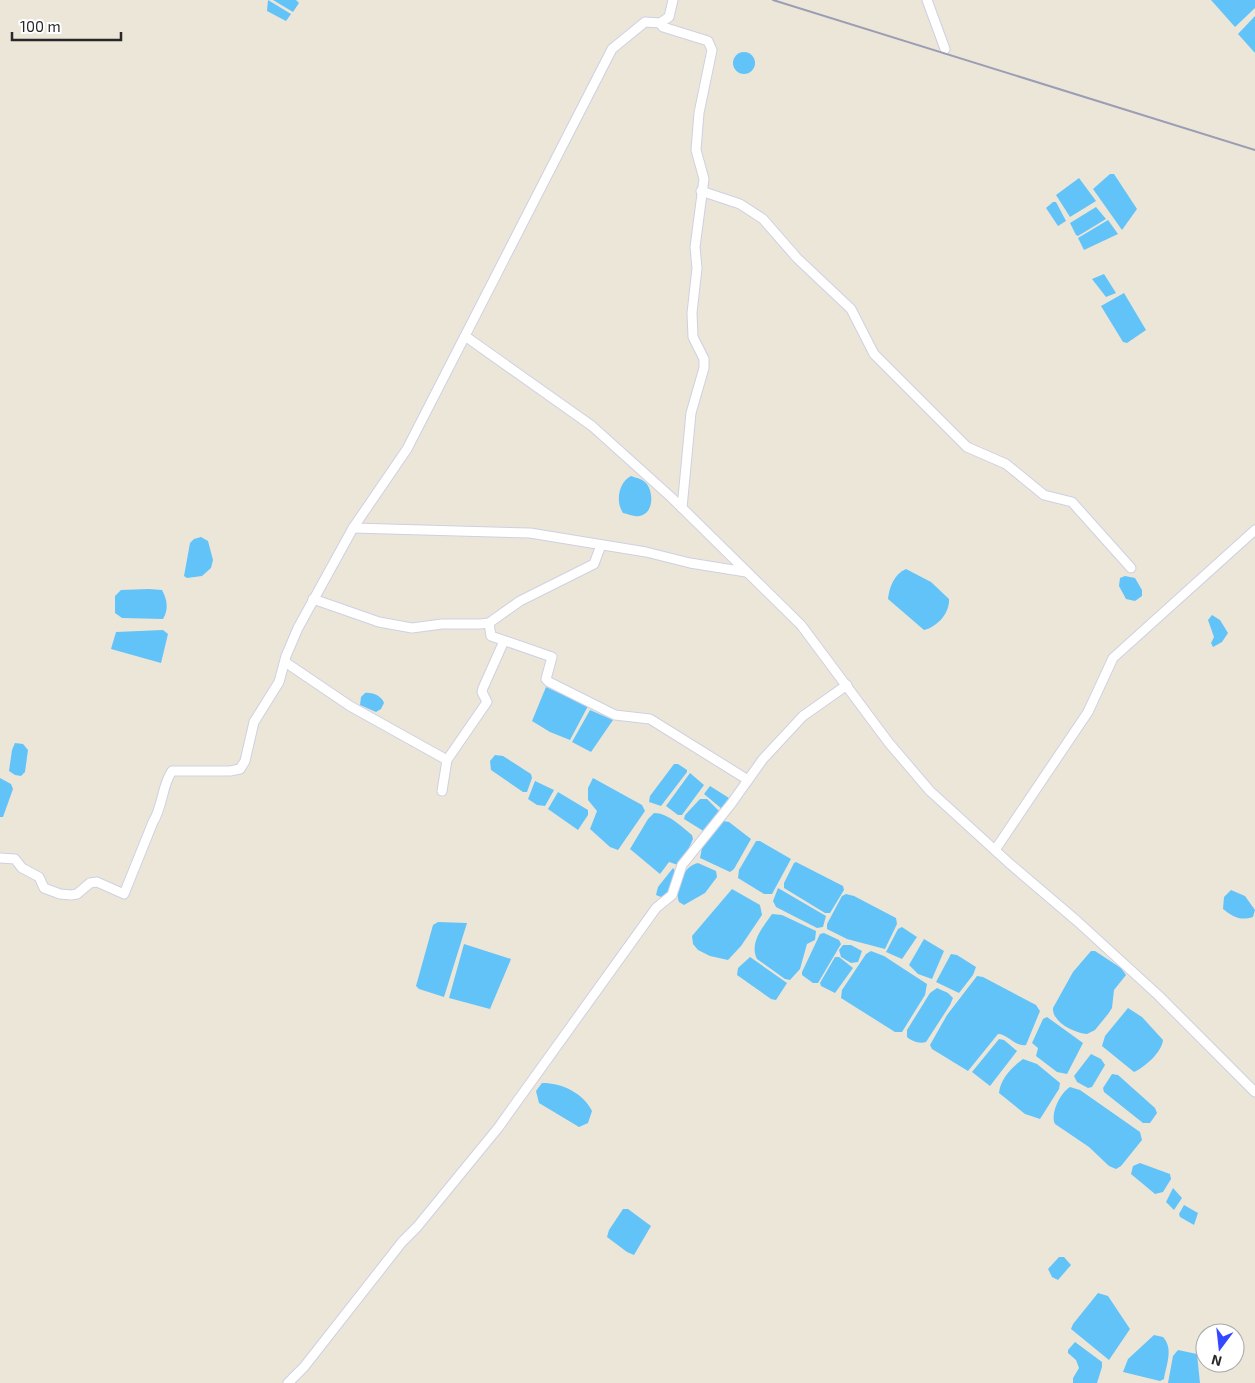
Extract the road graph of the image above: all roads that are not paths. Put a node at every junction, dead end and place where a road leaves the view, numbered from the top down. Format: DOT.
graph roads {
  1 [pos="673,0"];
  2 [pos="928,0"];
  3 [pos="660,23"];
  4 [pos="945,49"];
  5 [pos="701,190"];
  6 [pos="465,336"];
  7 [pos="682,508"];
  8 [pos="353,528"];
  9 [pos="1255,530"];
  10 [pos="601,545"];
  11 [pos="1131,568"];
  12 [pos="746,572"];
  13 [pos="313,599"];
  14 [pos="489,623"];
  15 [pos="504,641"];
  16 [pos="285,662"];
  17 [pos="847,685"];
  18 [pos="447,760"];
  19 [pos="748,780"];
  20 [pos="442,791"];
  21 [pos="995,850"];
  22 [pos="0,858"];
  23 [pos="1255,1092"];
  24 [pos="288,1383"];
  1 -- 3 [label="street"];
  2 -- 4 [label="street"];
  3 -- 5 [label="street"];
  3 -- 6 [label="street"];
  5 -- 7 [label="street"];
  5 -- 11 [label="street"];
  6 -- 7 [label="street"];
  6 -- 8 [label="street"];
  7 -- 12 [label="street"];
  8 -- 10 [label="street"];
  8 -- 13 [label="street"];
  9 -- 21 [label="street"];
  10 -- 12 [label="street"];
  10 -- 14 [label="street"];
  12 -- 17 [label="street"];
  13 -- 14 [label="street"];
  13 -- 16 [label="street"];
  14 -- 15 [label="street"];
  15 -- 18 [label="street"];
  15 -- 19 [label="street"];
  16 -- 18 [label="street"];
  16 -- 22 [label="street"];
  17 -- 19 [label="street"];
  17 -- 21 [label="street"];
  18 -- 20 [label="street"];
  19 -- 24 [label="street"];
  21 -- 23 [label="street"];
}
